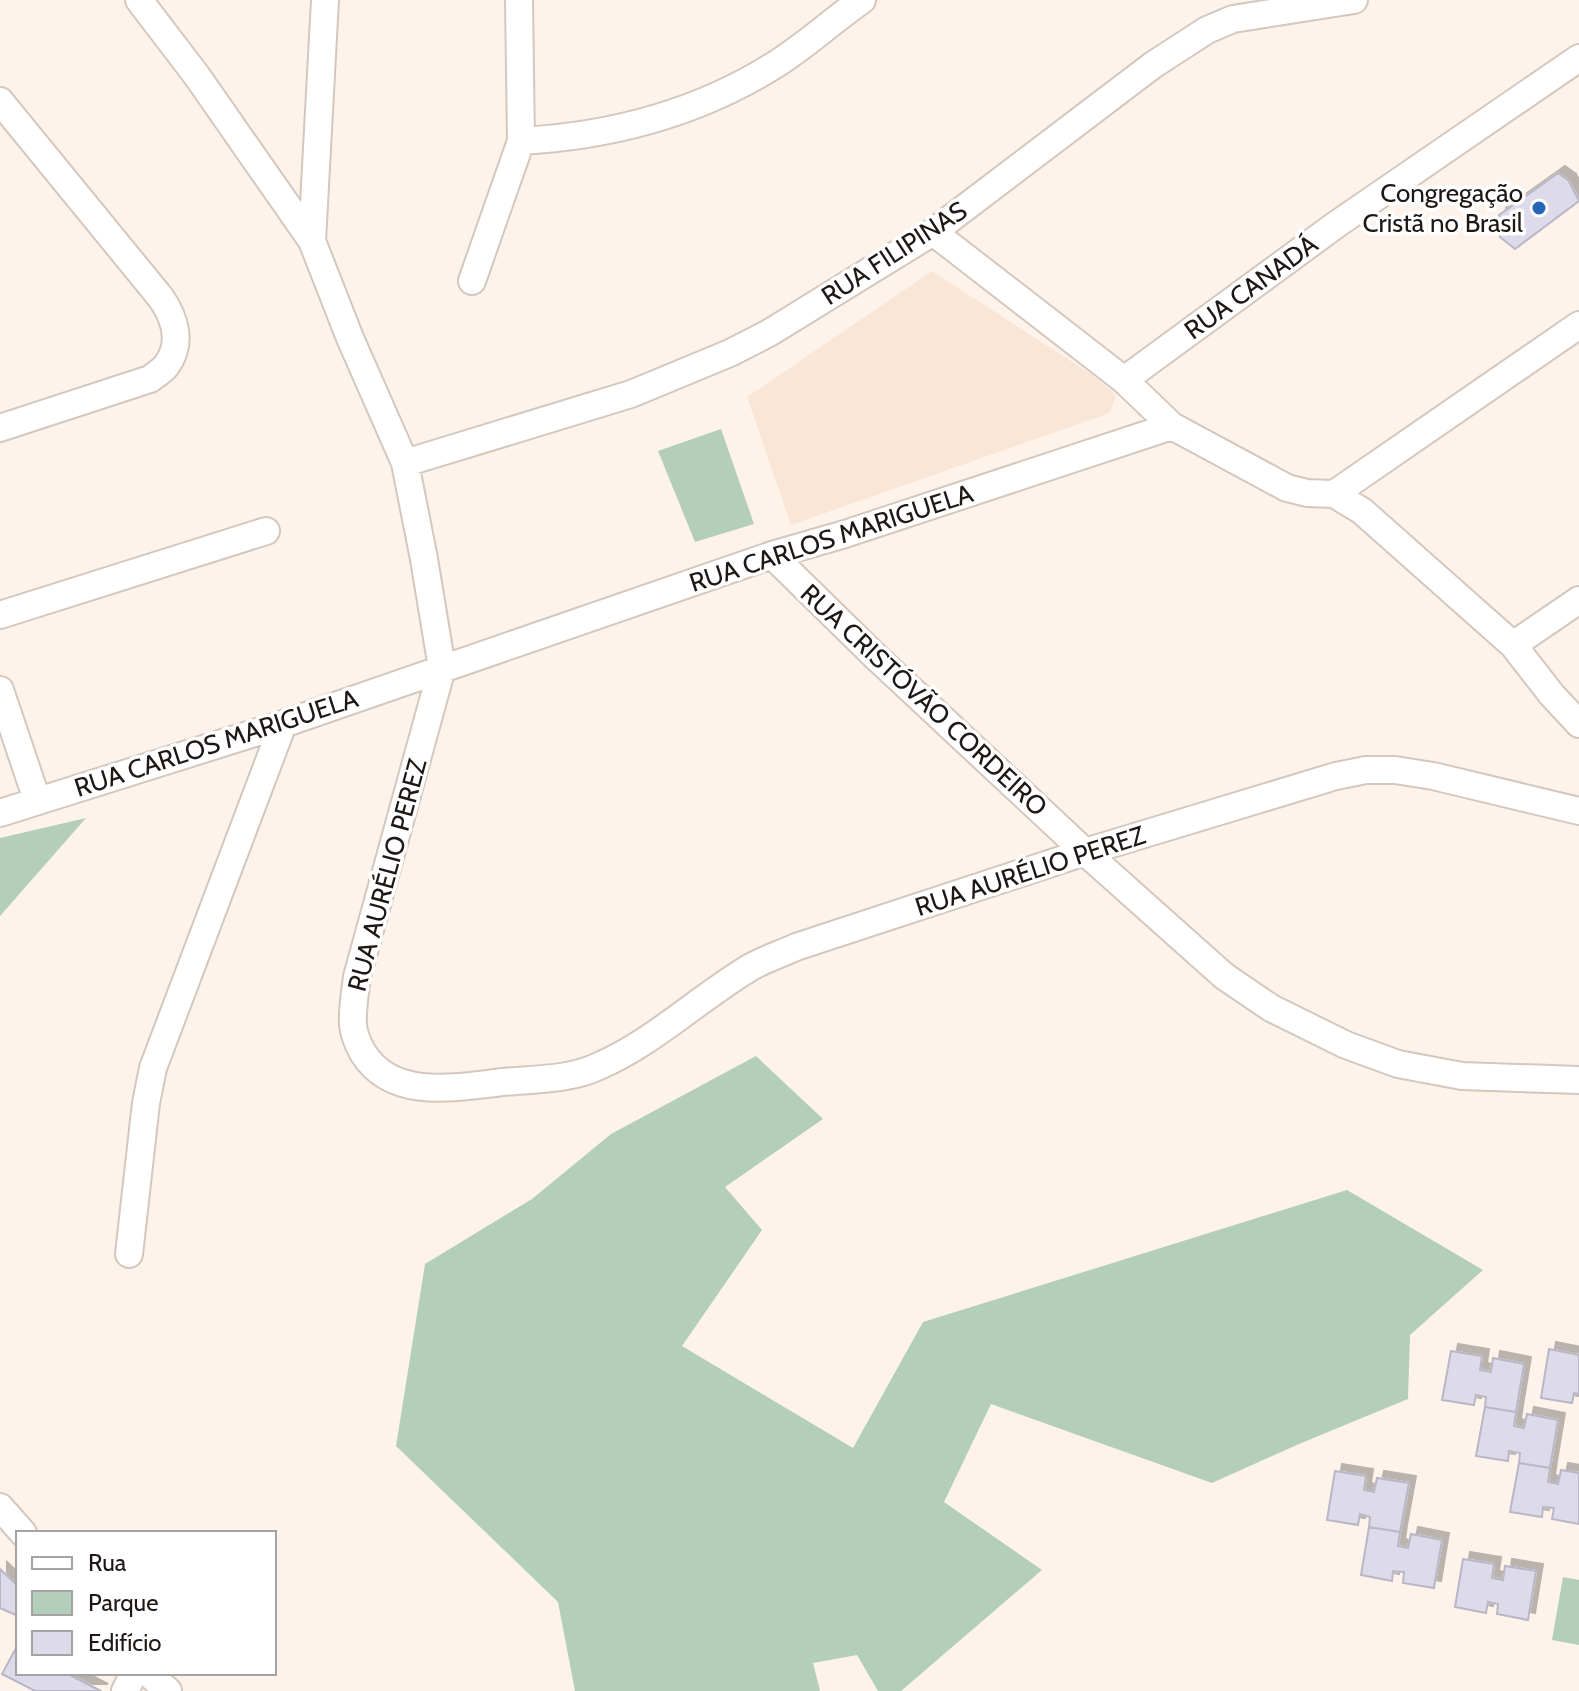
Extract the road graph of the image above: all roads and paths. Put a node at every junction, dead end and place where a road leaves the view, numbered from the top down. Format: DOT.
graph roads {
  1 [pos="139,0"];
  2 [pos="325,0"];
  3 [pos="519,0"];
  4 [pos="862,0"];
  5 [pos="1354,0"];
  6 [pos="1578,62"];
  7 [pos="0,101"];
  8 [pos="521,141"];
  9 [pos="933,232"];
  10 [pos="312,241"];
  11 [pos="472,281"];
  12 [pos="1579,325"];
  13 [pos="1124,380"];
  14 [pos="1172,426"];
  15 [pos="0,428"];
  16 [pos="405,463"];
  17 [pos="1334,494"];
  18 [pos="266,531"];
  19 [pos="772,555"];
  20 [pos="1579,600"];
  21 [pos="0,615"];
  22 [pos="1513,645"];
  23 [pos="442,668"];
  24 [pos="0,690"];
  25 [pos="283,724"];
  26 [pos="1579,724"];
  27 [pos="37,800"];
  28 [pos="1579,811"];
  29 [pos="0,813"];
  30 [pos="1085,852"];
  31 [pos="1579,1080"];
  32 [pos="129,1254"];
  33 [pos="0,1507"];
  34 [pos="21,1531"];
  35 [pos="150,1675"];
  36 [pos="168,1691"];
  1 -- 10 [label="street"];
  2 -- 10 [label="street, RUA AURÉLIO PEREZ"];
  3 -- 8 [label="street"];
  4 -- 8 [label="street"];
  5 -- 9 [label="street, RUA FILIPINAS"];
  6 -- 13 [label="street, RUA CANADÁ"];
  7 -- 15 [label="street"];
  8 -- 11 [label="street"];
  9 -- 13 [label="street"];
  9 -- 16 [label="street, RUA FILIPINAS"];
  10 -- 16 [label="street, RUA AURÉLIO PEREZ"];
  12 -- 17 [label="street"];
  13 -- 14 [label="street"];
  14 -- 17 [label="street"];
  14 -- 19 [label="street, RUA CARLOS MARIGUELA"];
  16 -- 23 [label="street, RUA AURÉLIO PEREZ"];
  17 -- 22 [label="street"];
  18 -- 21 [label="street"];
  19 -- 23 [label="street, RUA CARLOS MARIGUELA"];
  19 -- 30 [label="street, RUA CRISTÓVÃO CORDEIRO"];
  20 -- 22 [label="street"];
  22 -- 26 [label="street"];
  23 -- 25 [label="street, RUA CARLOS MARIGUELA"];
  23 -- 30 [label="street, RUA AURÉLIO PEREZ"];
  24 -- 27 [label="street"];
  25 -- 27 [label="street, RUA CARLOS MARIGUELA"];
  25 -- 32 [label="street"];
  27 -- 29 [label="street, RUA CARLOS MARIGUELA"];
  28 -- 30 [label="street, RUA AURÉLIO PEREZ"];
  30 -- 31 [label="street, RUA CRISTÓVÃO CORDEIRO"];
  33 -- 34 [label="street"];
  35 -- 36 [label="street"];
}
